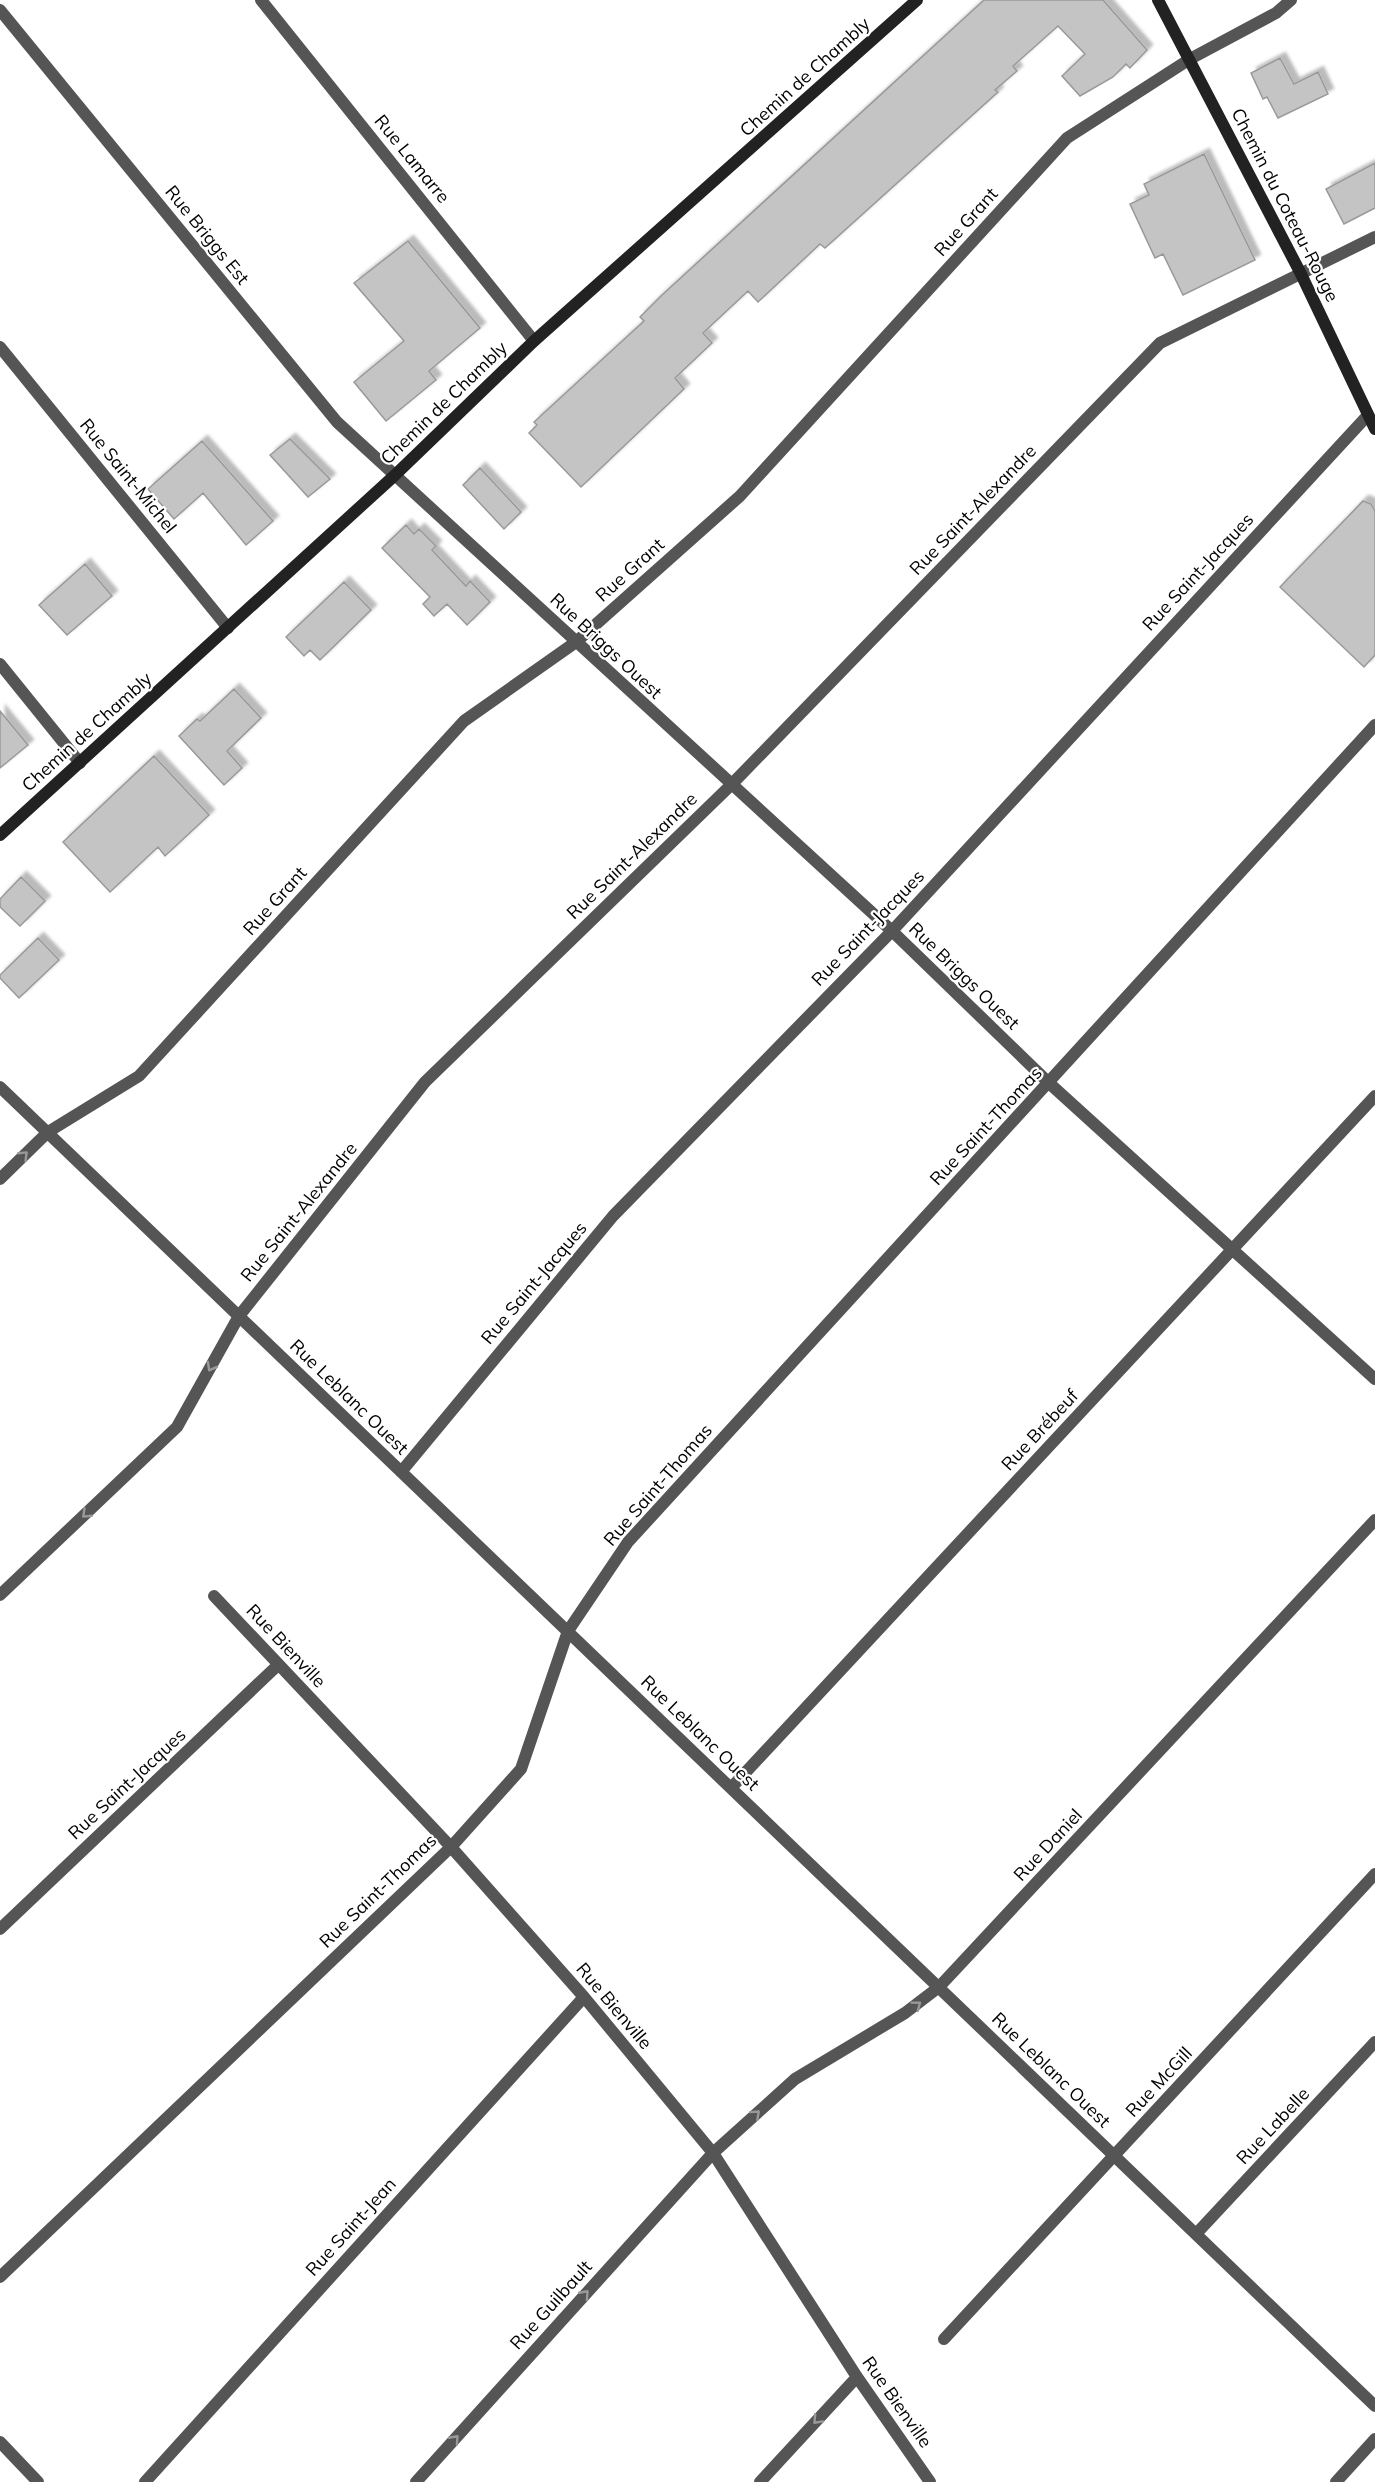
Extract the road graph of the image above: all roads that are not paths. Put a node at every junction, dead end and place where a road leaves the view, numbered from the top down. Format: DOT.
graph roads {
  1 [pos="261,0"];
  2 [pos="917,0"];
  3 [pos="1158,0"];
  4 [pos="1291,0"];
  5 [pos="0,9"];
  6 [pos="1191,59"];
  7 [pos="1375,237"];
  8 [pos="1300,272"];
  9 [pos="534,341"];
  10 [pos="0,347"];
  11 [pos="1368,415"];
  12 [pos="1375,429"];
  13 [pos="394,476"];
  14 [pos="228,628"];
  15 [pos="576,642"];
  16 [pos="0,664"];
  17 [pos="1375,725"];
  18 [pos="80,763"];
  19 [pos="731,785"];
  20 [pos="0,835"];
  21 [pos="892,931"];
  22 [pos="1049,1083"];
  23 [pos="0,1087"];
  24 [pos="1375,1096"];
  25 [pos="48,1132"];
  26 [pos="0,1179"];
  27 [pos="1233,1250"];
  28 [pos="239,1316"];
  29 [pos="1375,1379"];
  30 [pos="401,1472"];
  31 [pos="1375,1520"];
  32 [pos="0,1595"];
  33 [pos="214,1596"];
  34 [pos="568,1631"];
  35 [pos="278,1665"];
  36 [pos="731,1788"];
  37 [pos="451,1847"];
  38 [pos="1375,1874"];
  39 [pos="0,1929"];
  40 [pos="939,1987"];
  41 [pos="584,1997"];
  42 [pos="1375,2042"];
  43 [pos="712,2153"];
  44 [pos="1115,2156"];
  45 [pos="1197,2234"];
  46 [pos="0,2277"];
  47 [pos="944,2339"];
  48 [pos="857,2377"];
  49 [pos="1375,2406"];
  50 [pos="1375,2439"];
  51 [pos="3,2451"];
  52 [pos="38,2482"];
  53 [pos="145,2482"];
  54 [pos="416,2482"];
  55 [pos="760,2482"];
  56 [pos="930,2482"];
  57 [pos="1336,2482"];
  1 -- 9 [label="street, Rue Lamarre"];
  2 -- 9 [label="main road, Chemin de Chambly"];
  3 -- 6 [label="main road, Chemin du Coteau-Rouge"];
  4 -- 6 [label="street, Rue Grant"];
  5 -- 13 [label="street, Rue Briggs Est"];
  6 -- 8 [label="main road, Chemin du Coteau-Rouge"];
  6 -- 15 [label="street, Rue Grant"];
  7 -- 8 [label="street, Rue Saint-Alexandre"];
  8 -- 11 [label="main road, Chemin du Coteau-Rouge"];
  8 -- 19 [label="street, Rue Saint-Alexandre"];
  9 -- 13 [label="main road, Chemin de Chambly"];
  10 -- 14 [label="street, Rue Saint-Michel"];
  11 -- 12 [label="main road, Chemin du Coteau-Rouge"];
  11 -- 21 [label="street, Rue Saint-Jacques"];
  13 -- 14 [label="main road, Chemin de Chambly"];
  13 -- 15 [label="street, Rue Briggs Ouest"];
  14 -- 18 [label="main road, Chemin de Chambly"];
  15 -- 19 [label="street, Rue Briggs Ouest"];
  15 -- 25 [label="street, Rue Grant"];
  16 -- 18 [label="street"];
  17 -- 22 [label="street, Rue Saint-Thomas"];
  18 -- 20 [label="main road, Chemin de Chambly"];
  19 -- 21 [label="street, Rue Briggs Ouest"];
  19 -- 28 [label="street, Rue Saint-Alexandre"];
  21 -- 22 [label="street, Rue Briggs Ouest"];
  21 -- 30 [label="street, Rue Saint-Jacques"];
  22 -- 27 [label="street, Rue Briggs Ouest"];
  22 -- 34 [label="street, Rue Saint-Thomas"];
  23 -- 25 [label="street, Rue Leblanc Ouest"];
  24 -- 27 [label="street, Rue Brébeuf"];
  26 -- 25 [label="street, Rue Grant, one-way"];
  25 -- 28 [label="street, Rue Leblanc Ouest"];
  27 -- 29 [label="street, Rue Briggs Ouest"];
  27 -- 36 [label="street, Rue Brébeuf"];
  28 -- 30 [label="street, Rue Leblanc Ouest"];
  28 -- 32 [label="street, Rue Saint-Alexandre, one-way"];
  30 -- 34 [label="street, Rue Leblanc Ouest"];
  31 -- 40 [label="street, Rue Daniel"];
  33 -- 35 [label="street, Rue Bienville"];
  34 -- 36 [label="street, Rue Leblanc Ouest"];
  34 -- 37 [label="street, Rue Saint-Thomas"];
  35 -- 37 [label="street, Rue Bienville"];
  35 -- 39 [label="street, Rue Saint-Jacques"];
  36 -- 40 [label="street, Rue Leblanc Ouest"];
  37 -- 41 [label="street, Rue Bienville"];
  37 -- 46 [label="street, Rue Saint-Thomas"];
  38 -- 44 [label="street, Rue McGill"];
  43 -- 40 [label="street, Rue Daniel, one-way"];
  40 -- 44 [label="street, Rue Leblanc Ouest"];
  41 -- 43 [label="street, Rue Bienville"];
  41 -- 53 [label="street, Rue Saint-Jean"];
  42 -- 45 [label="street, Rue Labelle"];
  43 -- 48 [label="street, Rue Bienville"];
  54 -- 43 [label="street, Rue Guilbault, one-way"];
  44 -- 45 [label="street, Rue Leblanc Ouest"];
  44 -- 47 [label="street, Rue McGill"];
  45 -- 49 [label="street, Rue Leblanc Ouest"];
  48 -- 55 [label="street, one-way"];
  48 -- 56 [label="street, Rue Bienville"];
  50 -- 57 [label="street"];
  51 -- 52 [label="street"];
}
